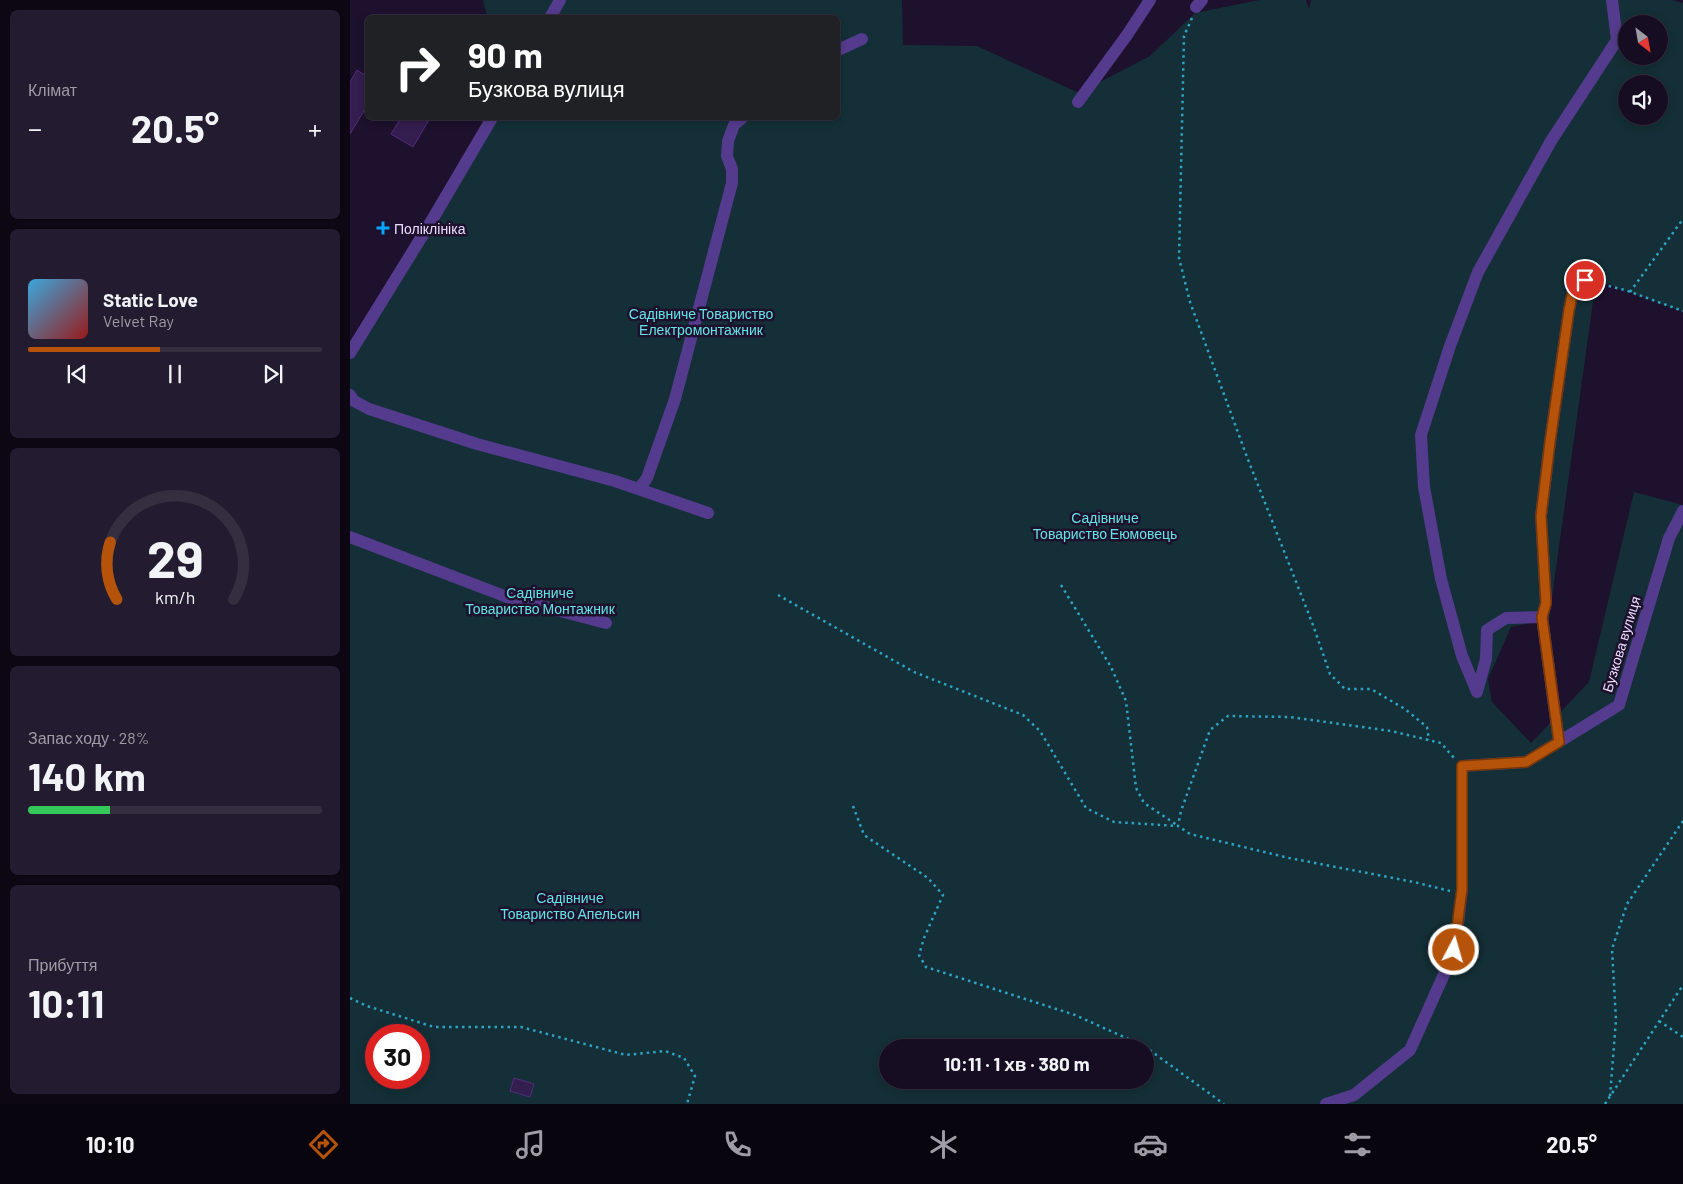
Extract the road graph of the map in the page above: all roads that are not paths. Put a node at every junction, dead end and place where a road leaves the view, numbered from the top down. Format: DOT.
graph roads {
  1 [pos="560,0"];
  2 [pos="1150,0"];
  3 [pos="1612,0"];
  4 [pos="552,15"];
  5 [pos="862,38"];
  6 [pos="840,49"];
  7 [pos="1078,102"];
  8 [pos="491,120"];
  9 [pos="740,120"];
  10 [pos="1585,280"];
  11 [pos="350,353"];
  12 [pos="350,395"];
  13 [pos="639,490"];
  14 [pos="1683,510"];
  15 [pos="708,513"];
  16 [pos="350,537"];
  17 [pos="1542,617"];
  18 [pos="606,623"];
  19 [pos="1559,742"];
  20 [pos="1326,1104"];
  1 -- 4 [label="street"];
  2 -- 7 [label="street"];
  3 -- 17 [label="street"];
  5 -- 6 [label="street"];
  8 -- 11 [label="street"];
  9 -- 13 [label="street"];
  10 -- 17 [label="street"];
  12 -- 13 [label="street"];
  13 -- 15 [label="street"];
  14 -- 19 [label="street, Бузкова вулиця"];
  16 -- 18 [label="street"];
  17 -- 19 [label="street"];
  19 -- 20 [label="street, Бузкова вулиця"];
}
